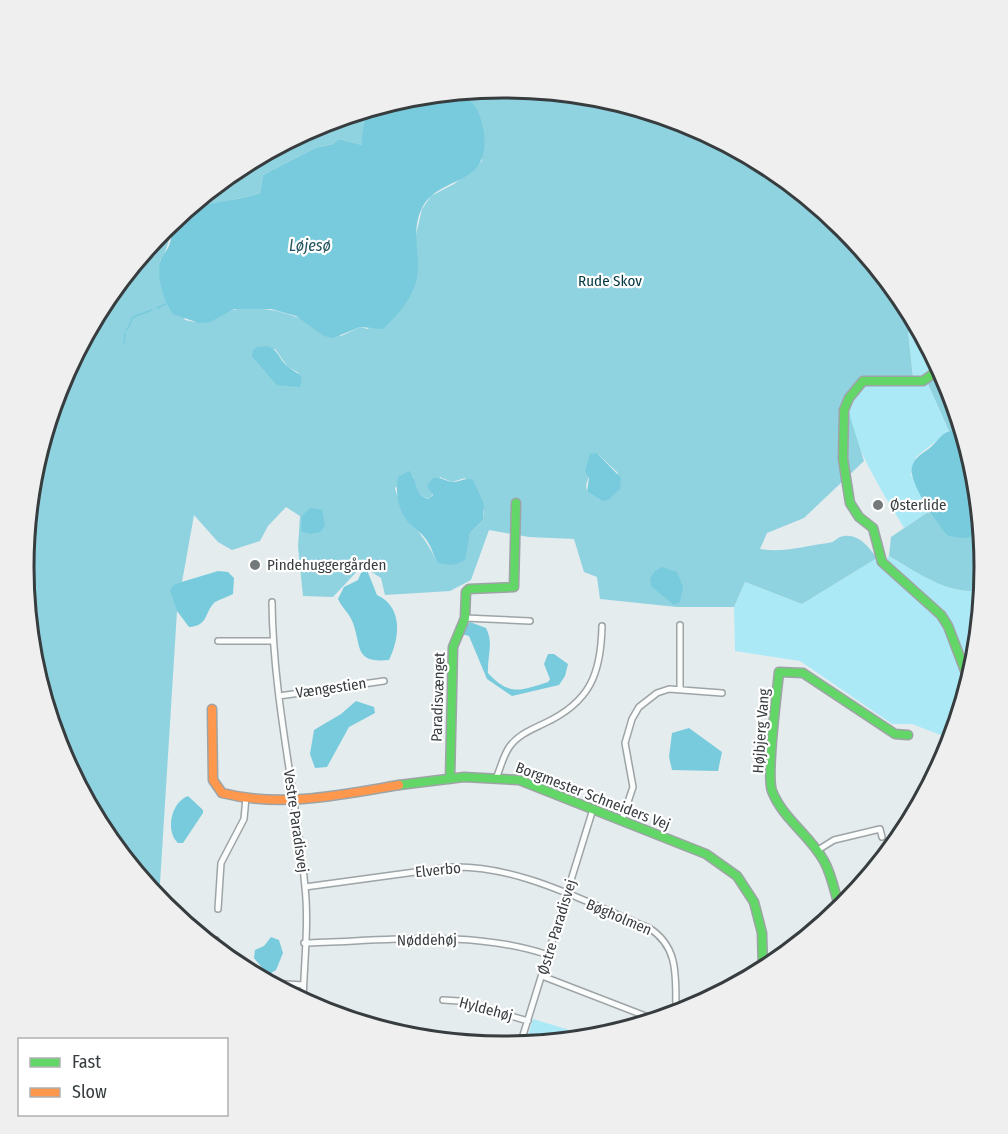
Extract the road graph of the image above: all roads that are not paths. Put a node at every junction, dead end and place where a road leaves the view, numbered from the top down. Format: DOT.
graph roads {
  1 [pos="932,375"];
  2 [pos="516,503"];
  3 [pos="272,602"];
  4 [pos="465,618"];
  5 [pos="530,621"];
  6 [pos="680,625"];
  7 [pos="602,626"];
  8 [pos="218,641"];
  9 [pos="272,641"];
  10 [pos="963,665"];
  11 [pos="384,681"];
  12 [pos="680,688"];
  13 [pos="722,693"];
  14 [pos="279,696"];
  15 [pos="212,709"];
  16 [pos="908,735"];
  17 [pos="497,776"];
  18 [pos="450,779"];
  19 [pos="246,797"];
  20 [pos="294,800"];
  21 [pos="593,809"];
  22 [pos="622,820"];
  23 [pos="882,837"];
  24 [pos="818,850"];
  25 [pos="305,887"];
  26 [pos="567,895"];
  27 [pos="838,897"];
  28 [pos="218,909"];
  29 [pos="304,943"];
  30 [pos="548,955"];
  31 [pos="764,958"];
  32 [pos="542,976"];
  33 [pos="289,984"];
  34 [pos="303,985"];
  35 [pos="303,991"];
  36 [pos="443,1000"];
  37 [pos="676,1004"];
  38 [pos="644,1015"];
  39 [pos="528,1021"];
  40 [pos="523,1035"];
  1 -- 10 [label="street"];
  2 -- 4 [label="street, Paradisvænget"];
  3 -- 9 [label="street, Vestre Paradisvej"];
  4 -- 5 [label="street"];
  4 -- 18 [label="street, Paradisvænget"];
  6 -- 12 [label="street"];
  7 -- 17 [label="street"];
  8 -- 9 [label="street"];
  9 -- 14 [label="street, Vestre Paradisvej"];
  11 -- 14 [label="street, Vængestien"];
  12 -- 13 [label="street"];
  12 -- 22 [label="street"];
  14 -- 20 [label="street, Vestre Paradisvej"];
  15 -- 19 [label="street, Borgmester Schneiders Vej"];
  16 -- 24 [label="street, Højbjerg Vang"];
  17 -- 18 [label="street, Borgmester Schneiders Vej"];
  17 -- 21 [label="street, Borgmester Schneiders Vej"];
  18 -- 20 [label="street, Borgmester Schneiders Vej"];
  19 -- 20 [label="street, Borgmester Schneiders Vej"];
  19 -- 28 [label="street"];
  20 -- 25 [label="street, Vestre Paradisvej"];
  21 -- 22 [label="street, Borgmester Schneiders Vej"];
  21 -- 26 [label="street, Østre Paradisvej"];
  22 -- 31 [label="street, Borgmester Schneiders Vej"];
  23 -- 24 [label="street"];
  24 -- 27 [label="street, Højbjerg Vang"];
  25 -- 26 [label="street, Elverbo"];
  25 -- 29 [label="street, Vestre Paradisvej"];
  26 -- 30 [label="street, Østre Paradisvej"];
  26 -- 37 [label="street, Bøgholmen"];
  29 -- 30 [label="street, Nøddehøj"];
  29 -- 34 [label="street, Vestre Paradisvej"];
  30 -- 32 [label="street, Østre Paradisvej"];
  32 -- 38 [label="street"];
  32 -- 39 [label="street, Østre Paradisvej"];
  33 -- 34 [label="street"];
  34 -- 35 [label="street, Vestre Paradisvej"];
  36 -- 39 [label="street, Hyldehøj"];
  39 -- 40 [label="street, Østre Paradisvej"];
}
